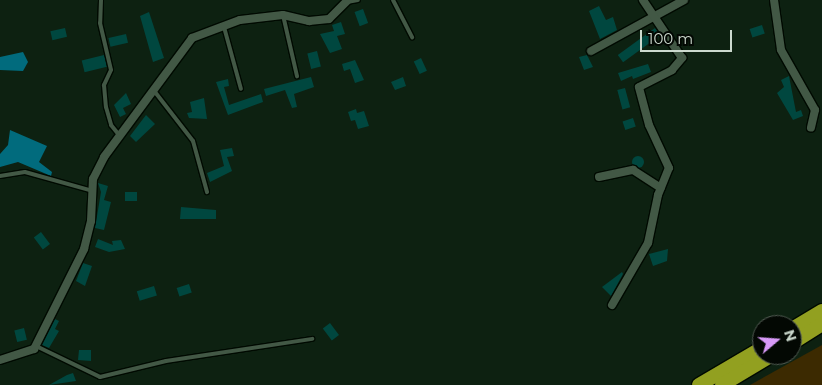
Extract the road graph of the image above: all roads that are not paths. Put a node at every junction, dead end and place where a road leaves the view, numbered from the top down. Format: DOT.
graph roads {
  1 [pos="101,0"];
  2 [pos="358,0"];
  3 [pos="393,0"];
  4 [pos="643,0"];
  5 [pos="684,0"];
  6 [pos="774,0"];
  7 [pos="347,1"];
  8 [pos="283,14"];
  9 [pos="652,15"];
  10 [pos="223,24"];
  11 [pos="412,37"];
  12 [pos="591,51"];
  13 [pos="297,76"];
  14 [pos="241,89"];
  15 [pos="155,92"];
  16 [pos="811,128"];
  17 [pos="120,136"];
  18 [pos="0,176"];
  19 [pos="599,177"];
  20 [pos="660,188"];
  21 [pos="93,191"];
  22 [pos="207,192"];
  23 [pos="612,305"];
  24 [pos="822,311"];
  25 [pos="802,324"];
  26 [pos="822,324"];
  27 [pos="802,337"];
  28 [pos="312,338"];
  29 [pos="36,346"];
  30 [pos="752,354"];
  31 [pos="0,360"];
  32 [pos="755,365"];
  33 [pos="699,385"];
  34 [pos="722,385"];
  1 -- 17 [label="lane"];
  2 -- 7 [label="lane"];
  3 -- 11 [label="lane"];
  4 -- 9 [label="street"];
  5 -- 9 [label="street"];
  6 -- 16 [label="street"];
  7 -- 8 [label="street"];
  8 -- 10 [label="street"];
  8 -- 13 [label="lane"];
  9 -- 12 [label="street"];
  9 -- 20 [label="street"];
  10 -- 14 [label="lane"];
  10 -- 15 [label="street"];
  15 -- 17 [label="street"];
  15 -- 22 [label="lane"];
  17 -- 21 [label="street"];
  18 -- 21 [label="lane"];
  19 -- 20 [label="street"];
  20 -- 23 [label="street"];
  21 -- 29 [label="street"];
  24 -- 25 [label="highway"];
  26 -- 27 [label="highway"];
  28 -- 29 [label="lane"];
  29 -- 31 [label="street"];
  30 -- 33 [label="highway"];
  32 -- 34 [label="highway"];
}
